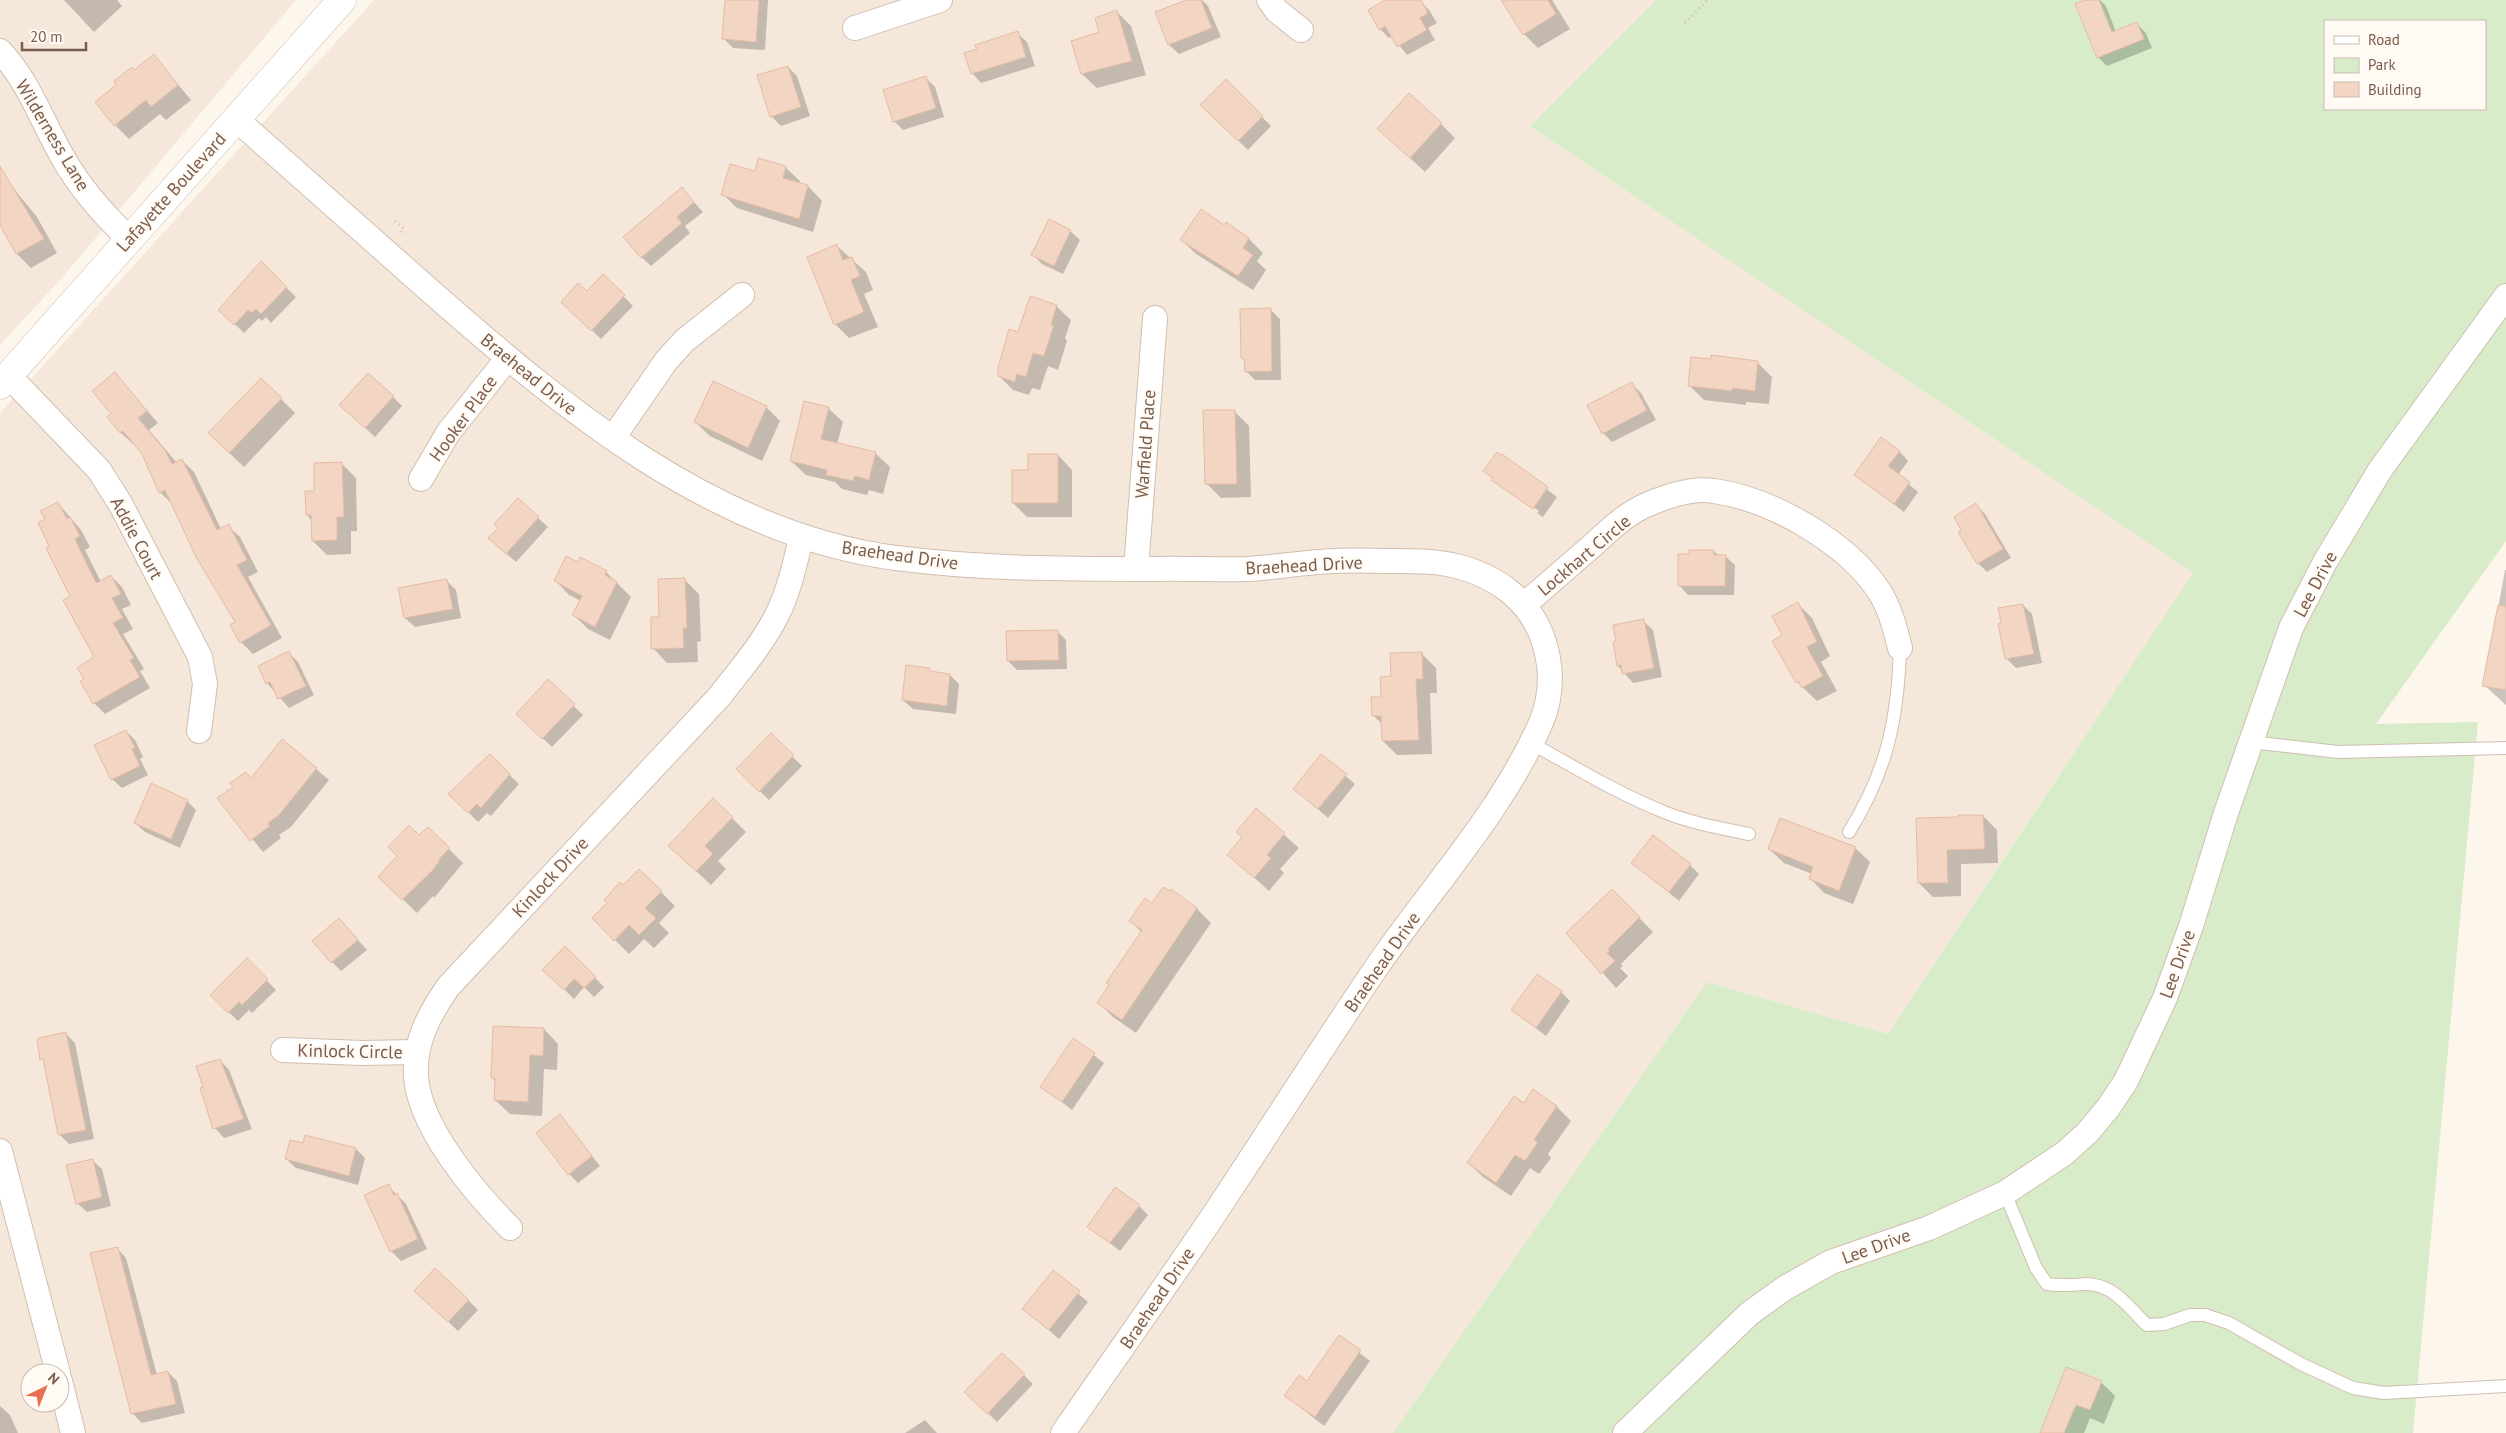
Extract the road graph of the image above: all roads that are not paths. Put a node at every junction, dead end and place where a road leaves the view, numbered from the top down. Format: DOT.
graph roads {
  1 [pos="342,0"];
  2 [pos="940,0"];
  3 [pos="1269,0"];
  4 [pos="855,28"];
  5 [pos="1301,30"];
  6 [pos="0,51"];
  7 [pos="236,119"];
  8 [pos="129,239"];
  9 [pos="742,295"];
  10 [pos="2506,296"];
  11 [pos="1155,318"];
  12 [pos="507,359"];
  13 [pos="4,380"];
  14 [pos="613,438"];
  15 [pos="421,478"];
  16 [pos="801,538"];
  17 [pos="1136,569"];
  18 [pos="1524,605"];
  19 [pos="1900,648"];
  20 [pos="199,731"];
  21 [pos="2251,742"];
  22 [pos="1531,743"];
  23 [pos="2506,748"];
  24 [pos="1849,832"];
  25 [pos="1749,834"];
  26 [pos="283,1050"];
  27 [pos="417,1052"];
  28 [pos="0,1151"];
  29 [pos="2005,1193"];
  30 [pos="510,1228"];
  31 [pos="55,1363"];
  32 [pos="2506,1386"];
  33 [pos="68,1413"];
  34 [pos="73,1433"];
  35 [pos="1063,1433"];
  36 [pos="1625,1433"];
  1 -- 7 [label="main road, Lafayette Boulevard"];
  2 -- 4 [label="street"];
  3 -- 5 [label="street"];
  6 -- 8 [label="street, Wilderness Lane"];
  7 -- 8 [label="main road, Lafayette Boulevard"];
  7 -- 12 [label="street, Braehead Drive"];
  8 -- 13 [label="main road, Lafayette Boulevard"];
  9 -- 14 [label="street"];
  10 -- 21 [label="street, Lee Drive"];
  11 -- 17 [label="street, Warfield Place"];
  12 -- 14 [label="street, Braehead Drive"];
  12 -- 15 [label="street, Hooker Place"];
  13 -- 20 [label="street, Addie Court"];
  14 -- 16 [label="street, Braehead Drive"];
  16 -- 17 [label="street, Braehead Drive"];
  16 -- 27 [label="street, Kinlock Drive"];
  17 -- 18 [label="street, Braehead Drive"];
  18 -- 19 [label="street, Lockhart Circle"];
  18 -- 22 [label="street, Braehead Drive"];
  19 -- 24 [label="lane"];
  21 -- 23 [label="lane"];
  21 -- 29 [label="street, Lee Drive"];
  22 -- 25 [label="lane"];
  22 -- 35 [label="street, Braehead Drive"];
  26 -- 27 [label="street, Kinlock Circle"];
  27 -- 30 [label="street, Kinlock Drive"];
  28 -- 31 [label="street"];
  29 -- 32 [label="lane"];
  29 -- 36 [label="street, Lee Drive"];
  33 -- 34 [label="street"];
}
